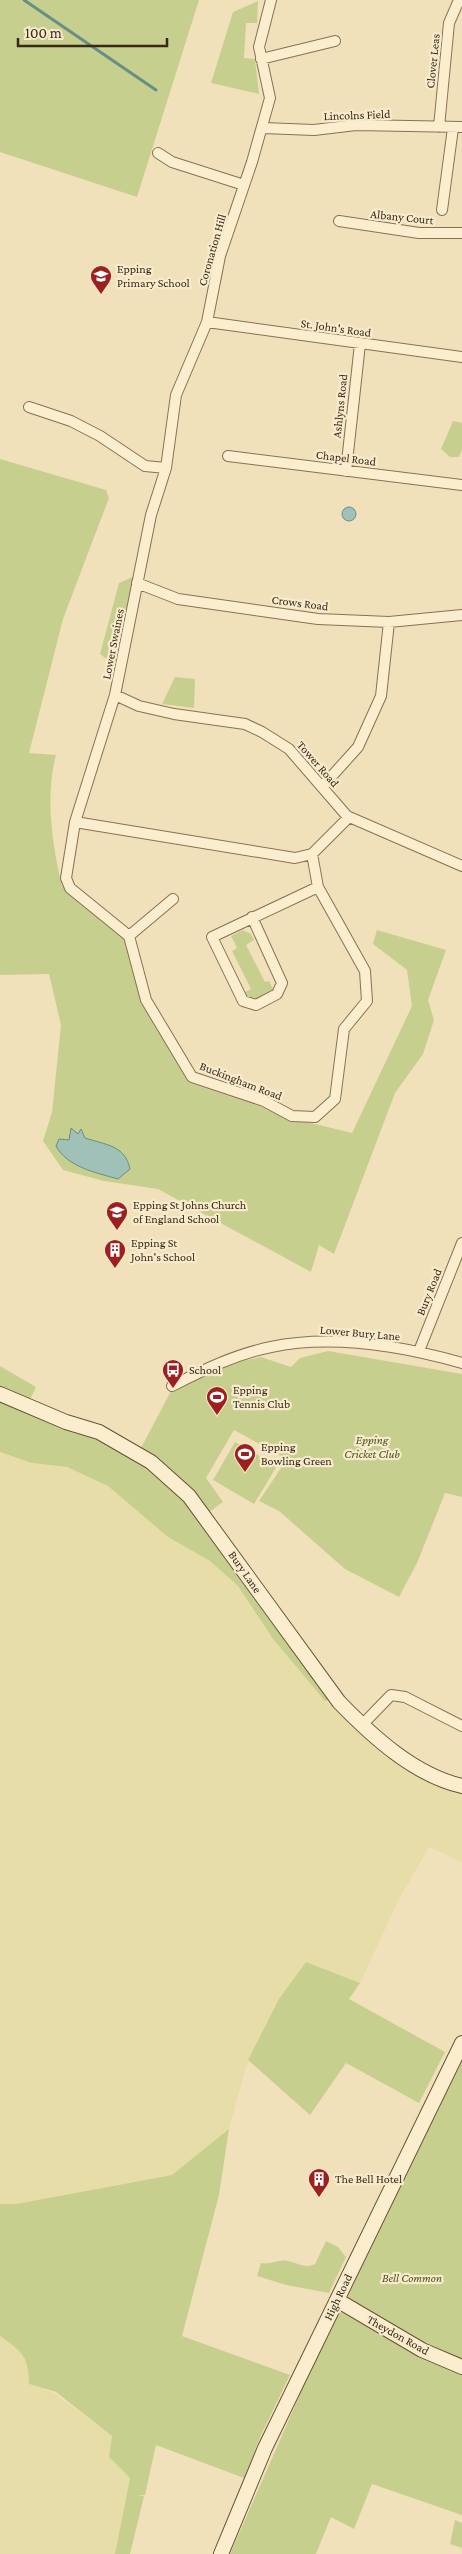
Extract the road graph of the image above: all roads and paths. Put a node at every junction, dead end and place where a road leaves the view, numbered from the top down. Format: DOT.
graph roads {
  1 [pos="271,0"];
  2 [pos="459,0"];
  3 [pos="335,41"];
  4 [pos="261,59"];
  5 [pos="439,127"];
  6 [pos="457,127"];
  7 [pos="263,128"];
  8 [pos="158,153"];
  9 [pos="244,185"];
  10 [pos="442,210"];
  11 [pos="339,221"];
  12 [pos="462,233"];
  13 [pos="207,322"];
  14 [pos="360,344"];
  15 [pos="462,357"];
  16 [pos="29,407"];
  17 [pos="228,456"];
  18 [pos="166,468"];
  19 [pos="346,470"];
  20 [pos="462,485"];
  21 [pos="137,584"];
  22 [pos="462,615"];
  23 [pos="389,622"];
  24 [pos="115,695"];
  25 [pos="322,787"];
  26 [pos="348,817"];
  27 [pos="74,822"];
  28 [pos="312,854"];
  29 [pos="462,866"];
  30 [pos="318,887"];
  31 [pos="172,899"];
  32 [pos="252,918"];
  33 [pos="129,936"];
  34 [pos="462,1243"];
  35 [pos="419,1351"];
  36 [pos="462,1363"];
  37 [pos="172,1386"];
  38 [pos="0,1394"];
  39 [pos="362,1725"];
  40 [pos="462,1726"];
  41 [pos="462,1786"];
  42 [pos="462,2043"];
  43 [pos="337,2300"];
  44 [pos="462,2367"];
  45 [pos="222,2554"];
  1 -- 4 [label="street, Coronation Hill"];
  2 -- 5 [label="street, Clover Leas"];
  3 -- 4 [label="street"];
  4 -- 7 [label="street, Coronation Hill"];
  5 -- 6 [label="street, Lincolns Field"];
  5 -- 7 [label="street, Lincolns Field"];
  6 -- 10 [label="street, Lincolns Field"];
  7 -- 9 [label="street, Coronation Hill"];
  8 -- 9 [label="street"];
  9 -- 13 [label="street, Coronation Hill"];
  11 -- 12 [label="street, Albany Court"];
  13 -- 14 [label="street, St. John's Road"];
  13 -- 18 [label="street, Lower Swaines"];
  14 -- 15 [label="street, St. John's Road"];
  14 -- 19 [label="street, Ashlyns Road"];
  16 -- 18 [label="street"];
  17 -- 19 [label="street, Chapel Road"];
  18 -- 21 [label="street, Lower Swaines"];
  19 -- 20 [label="street, Chapel Road"];
  21 -- 23 [label="street, Crows Road"];
  21 -- 24 [label="street, Lower Swaines"];
  22 -- 23 [label="street, Crows Road"];
  23 -- 25 [label="street"];
  24 -- 25 [label="street, Tower Road"];
  24 -- 27 [label="street, Lower Swaines"];
  25 -- 26 [label="street, Tower Road"];
  26 -- 28 [label="street"];
  26 -- 29 [label="street, Tower Road"];
  27 -- 28 [label="street"];
  27 -- 33 [label="street"];
  28 -- 30 [label="street, Buckingham Road"];
  30 -- 32 [label="street"];
  30 -- 33 [label="street, Buckingham Road"];
  31 -- 33 [label="street"];
  32 -- 32 [label="street"];
  34 -- 35 [label="street, Bury Road"];
  35 -- 36 [label="street, Lower Bury Lane"];
  35 -- 37 [label="street, Lower Bury Lane"];
  38 -- 39 [label="main road, Bury Lane"];
  39 -- 40 [label="street"];
  39 -- 41 [label="main road, Bury Lane"];
  42 -- 43 [label="main road, High Road"];
  43 -- 44 [label="main road, Theydon Road"];
  43 -- 45 [label="main road, High Road"];
}
